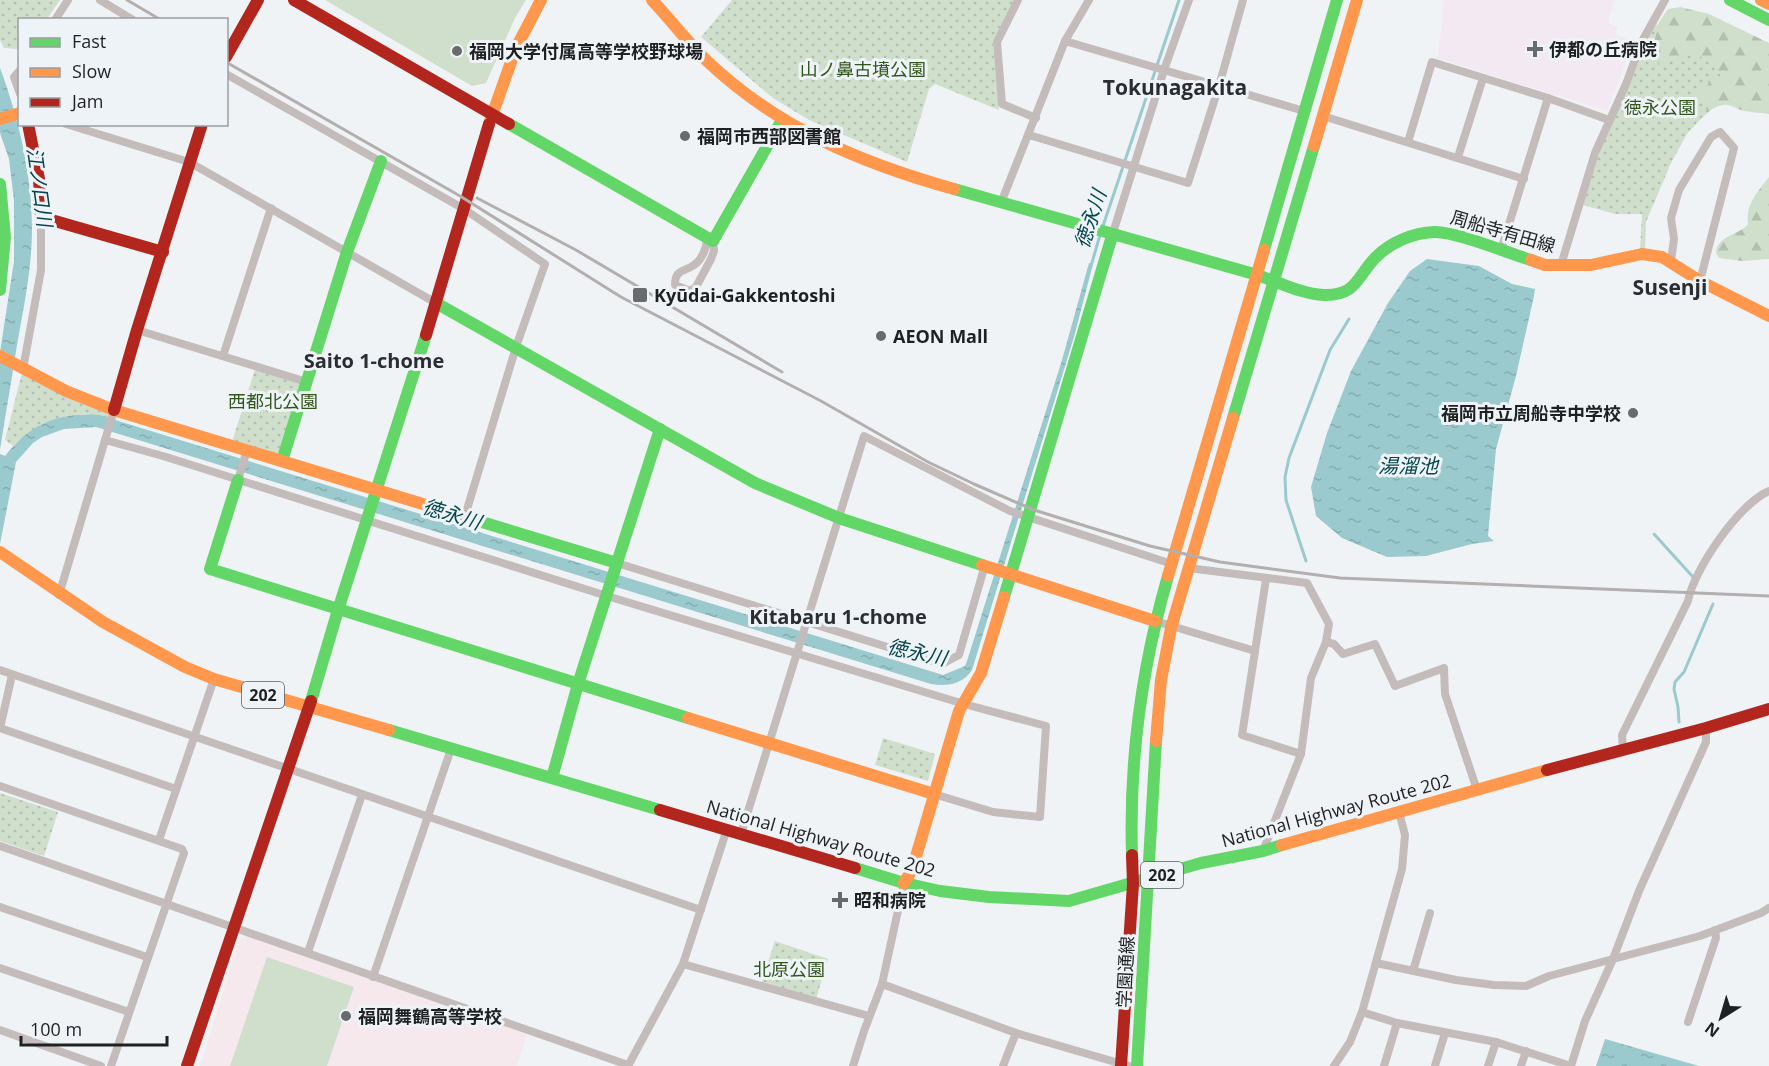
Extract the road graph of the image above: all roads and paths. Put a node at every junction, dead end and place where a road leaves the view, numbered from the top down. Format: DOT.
graph roads {
  1 [pos="69,0"];
  2 [pos="100,0"];
  3 [pos="258,0"];
  4 [pos="294,0"];
  5 [pos="541,0"];
  6 [pos="1018,0"];
  7 [pos="1087,0"];
  8 [pos="1189,0"];
  9 [pos="1243,0"];
  10 [pos="1337,0"];
  11 [pos="1357,0"];
  12 [pos="1665,0"];
  13 [pos="1730,0"];
  14 [pos="1761,0"];
  15 [pos="658,2"];
  16 [pos="1769,4"];
  17 [pos="56,18"];
  18 [pos="130,18"];
  19 [pos="1769,20"];
  20 [pos="1065,41"];
  21 [pos="228,53"];
  22 [pos="1164,70"];
  23 [pos="18,72"];
  24 [pos="228,75"];
  25 [pos="1483,78"];
  26 [pos="1219,86"];
  27 [pos="18,88"];
  28 [pos="1548,98"];
  29 [pos="1304,111"];
  30 [pos="18,114"];
  31 [pos="492,114"];
  32 [pos="1323,116"];
  33 [pos="1036,118"];
  34 [pos="0,119"];
  35 [pos="782,120"];
  36 [pos="1609,120"];
  37 [pos="28,126"];
  38 [pos="72,126"];
  39 [pos="201,126"];
  40 [pos="1029,135"];
  41 [pos="1408,142"];
  42 [pos="1458,157"];
  43 [pos="381,161"];
  44 [pos="189,162"];
  45 [pos="1132,167"];
  46 [pos="1524,179"];
  47 [pos="0,184"];
  48 [pos="1001,203"];
  49 [pos="271,208"];
  50 [pos="464,209"];
  51 [pos="41,217"];
  52 [pos="1112,236"];
  53 [pos="710,240"];
  54 [pos="1501,250"];
  55 [pos="163,252"];
  56 [pos="347,252"];
  57 [pos="1671,261"];
  58 [pos="1560,265"];
  59 [pos="1256,275"];
  60 [pos="1273,281"];
  61 [pos="1700,281"];
  62 [pos="0,290"];
  63 [pos="436,303"];
  64 [pos="1769,315"];
  65 [pos="137,330"];
  66 [pos="516,347"];
  67 [pos="0,356"];
  68 [pos="223,356"];
  69 [pos="23,369"];
  70 [pos="307,382"];
  71 [pos="114,410"];
  72 [pos="660,429"];
  73 [pos="105,440"];
  74 [pos="247,450"];
  75 [pos="282,461"];
  76 [pos="238,480"];
  77 [pos="376,490"];
  78 [pos="1769,491"];
  79 [pos="465,516"];
  80 [pos="1027,517"];
  81 [pos="839,518"];
  82 [pos="367,521"];
  83 [pos="2,556"];
  84 [pos="617,563"];
  85 [pos="1172,564"];
  86 [pos="987,565"];
  87 [pos="1188,568"];
  88 [pos="1007,572"];
  89 [pos="1266,579"];
  90 [pos="59,595"];
  91 [pos="607,596"];
  92 [pos="338,610"];
  93 [pos="1155,621"];
  94 [pos="806,623"];
  95 [pos="1171,628"];
  96 [pos="1326,642"];
  97 [pos="1255,651"];
  98 [pos="798,653"];
  99 [pos="0,670"];
  100 [pos="12,675"];
  101 [pos="214,679"];
  102 [pos="578,684"];
  103 [pos="964,704"];
  104 [pos="309,708"];
  105 [pos="1769,709"];
  106 [pos="0,728"];
  107 [pos="1706,728"];
  108 [pos="194,738"];
  109 [pos="768,742"];
  110 [pos="452,749"];
  111 [pos="1623,749"];
  112 [pos="1301,754"];
  113 [pos="288,770"];
  114 [pos="552,778"];
  115 [pos="0,786"];
  116 [pos="176,789"];
  117 [pos="1477,790"];
  118 [pos="934,794"];
  119 [pos="362,795"];
  120 [pos="1399,812"];
  121 [pos="428,818"];
  122 [pos="727,829"];
  123 [pos="741,834"];
  124 [pos="159,840"];
  125 [pos="0,846"];
  126 [pos="1263,851"];
  127 [pos="1148,880"];
  128 [pos="904,883"];
  129 [pos="1133,884"];
  130 [pos="167,903"];
  131 [pos="0,907"];
  132 [pos="1769,908"];
  133 [pos="701,910"];
  134 [pos="1430,913"];
  135 [pos="235,926"];
  136 [pos="1715,930"];
  137 [pos="308,952"];
  138 [pos="147,957"];
  139 [pos="1613,959"];
  140 [pos="1376,963"];
  141 [pos="683,964"];
  142 [pos="0,968"];
  143 [pos="1413,971"];
  144 [pos="373,977"];
  145 [pos="882,984"];
  146 [pos="129,1012"];
  147 [pos="1362,1012"];
  148 [pos="869,1016"];
  149 [pos="1688,1022"];
  150 [pos="1397,1023"];
  151 [pos="0,1030"];
  152 [pos="1016,1033"];
  153 [pos="1445,1033"];
  154 [pos="1496,1042"];
  155 [pos="1526,1052"];
  156 [pos="1124,1065"];
  157 [pos="101,1066"];
  158 [pos="111,1066"];
  159 [pos="187,1066"];
  160 [pos="628,1066"];
  161 [pos="853,1066"];
  162 [pos="1003,1066"];
  163 [pos="1137,1066"];
  164 [pos="1334,1066"];
  165 [pos="1383,1066"];
  166 [pos="1435,1066"];
  167 [pos="1488,1066"];
  168 [pos="1521,1066"];
  169 [pos="1571,1066"];
  1 -- 17 [label="street"];
  2 -- 18 [label="street"];
  3 -- 21 [label="main road"];
  4 -- 31 [label="main road"];
  5 -- 31 [label="main road"];
  6 -- 33 [label="street"];
  7 -- 20 [label="street"];
  8 -- 22 [label="street"];
  9 -- 26 [label="street"];
  10 -- 29 [label="main road"];
  11 -- 32 [label="main road"];
  12 -- 36 [label="street"];
  13 -- 19 [label="main road"];
  14 -- 16 [label="main road"];
  15 -- 35 [label="main road, 周船寺有田線"];
  20 -- 22 [label="street"];
  20 -- 33 [label="street"];
  22 -- 26 [label="street"];
  22 -- 45 [label="street"];
  23 -- 27 [label="street"];
  24 -- 43 [label="street"];
  25 -- 28 [label="street"];
  25 -- 41 [label="street"];
  25 -- 42 [label="street"];
  26 -- 29 [label="street"];
  26 -- 45 [label="street"];
  28 -- 36 [label="street"];
  28 -- 46 [label="street"];
  29 -- 59 [label="main road"];
  30 -- 34 [label="main road"];
  31 -- 50 [label="main road"];
  31 -- 53 [label="main road"];
  32 -- 41 [label="street"];
  32 -- 60 [label="main road"];
  33 -- 40 [label="street"];
  35 -- 48 [label="main road, 周船寺有田線"];
  35 -- 53 [label="main road"];
  36 -- 58 [label="street"];
  37 -- 51 [label="main road"];
  38 -- 44 [label="street"];
  39 -- 44 [label="main road"];
  40 -- 45 [label="street"];
  40 -- 48 [label="street"];
  41 -- 42 [label="street"];
  42 -- 46 [label="street"];
  43 -- 50 [label="street"];
  43 -- 56 [label="main road"];
  44 -- 49 [label="street"];
  44 -- 55 [label="main road"];
  45 -- 52 [label="street"];
  46 -- 54 [label="street"];
  47 -- 62 [label="main road"];
  48 -- 52 [label="main road, 周船寺有田線"];
  49 -- 56 [label="street"];
  49 -- 68 [label="street"];
  50 -- 63 [label="main road"];
  50 -- 66 [label="street"];
  51 -- 55 [label="main road"];
  51 -- 69 [label="street"];
  52 -- 59 [label="main road, 周船寺有田線"];
  52 -- 80 [label="main road"];
  53 -- 53 [label="street"];
  54 -- 58 [label="main road, 周船寺有田線"];
  54 -- 60 [label="main road, 周船寺有田線"];
  55 -- 65 [label="main road"];
  56 -- 63 [label="street"];
  56 -- 70 [label="main road"];
  57 -- 58 [label="main road, 周船寺有田線"];
  57 -- 61 [label="main road, 周船寺有田線"];
  57 -- 61 [label="street"];
  59 -- 60 [label="main road, 周船寺有田線"];
  59 -- 85 [label="main road, 学園通線"];
  60 -- 87 [label="main road, 学園通線"];
  61 -- 64 [label="main road, 周船寺有田線"];
  63 -- 66 [label="main road"];
  63 -- 77 [label="main road"];
  65 -- 68 [label="street"];
  65 -- 71 [label="main road"];
  66 -- 72 [label="main road"];
  66 -- 79 [label="street"];
  67 -- 69 [label="main road"];
  68 -- 70 [label="street"];
  69 -- 71 [label="main road"];
  70 -- 75 [label="main road"];
  71 -- 73 [label="street"];
  71 -- 74 [label="main road"];
  72 -- 81 [label="main road"];
  72 -- 84 [label="main road"];
  73 -- 76 [label="street"];
  73 -- 90 [label="street"];
  74 -- 75 [label="main road"];
  74 -- 76 [label="street"];
  75 -- 77 [label="main road"];
  76 -- 82 [label="street"];
  76 -- 92 [label="main road"];
  77 -- 79 [label="main road"];
  77 -- 82 [label="main road"];
  78 -- 111 [label="street"];
  79 -- 84 [label="main road"];
  80 -- 81 [label="street"];
  80 -- 85 [label="street"];
  80 -- 88 [label="main road"];
  81 -- 86 [label="main road"];
  81 -- 94 [label="street"];
  82 -- 91 [label="street"];
  82 -- 92 [label="main road"];
  83 -- 90 [label="main road, National Highway Route 202 / 202"];
  84 -- 91 [label="main road"];
  84 -- 94 [label="street"];
  85 -- 93 [label="main road, 学園通線"];
  86 -- 88 [label="main road"];
  86 -- 94 [label="street"];
  87 -- 89 [label="street"];
  87 -- 95 [label="main road, 学園通線"];
  88 -- 93 [label="main road"];
  88 -- 103 [label="main road"];
  89 -- 96 [label="street"];
  89 -- 97 [label="street"];
  90 -- 101 [label="main road, National Highway Route 202 / 202"];
  91 -- 98 [label="street"];
  91 -- 102 [label="main road"];
  92 -- 102 [label="main road"];
  92 -- 104 [label="main road"];
  93 -- 95 [label="street"];
  93 -- 129 [label="main road, 学園通線"];
  94 -- 98 [label="street"];
  95 -- 97 [label="street"];
  95 -- 127 [label="main road, 学園通線"];
  96 -- 112 [label="street"];
  96 -- 117 [label="street"];
  97 -- 112 [label="street"];
  98 -- 103 [label="street"];
  98 -- 109 [label="street"];
  99 -- 100 [label="street"];
  100 -- 106 [label="street"];
  100 -- 108 [label="street"];
  101 -- 104 [label="main road, National Highway Route 202 / 202"];
  101 -- 108 [label="street"];
  102 -- 109 [label="main road"];
  102 -- 114 [label="main road"];
  103 -- 118 [label="main road"];
  103 -- 118 [label="street"];
  104 -- 110 [label="main road, National Highway Route 202 / 202"];
  104 -- 113 [label="main road"];
  105 -- 107 [label="main road, National Highway Route 202 / 202"];
  106 -- 116 [label="street"];
  107 -- 111 [label="main road, National Highway Route 202 / 202"];
  107 -- 139 [label="street"];
  108 -- 113 [label="street"];
  108 -- 116 [label="street"];
  109 -- 118 [label="main road"];
  109 -- 123 [label="street"];
  110 -- 114 [label="main road, National Highway Route 202 / 202"];
  110 -- 121 [label="street"];
  111 -- 117 [label="main road, National Highway Route 202 / 202"];
  112 -- 126 [label="street"];
  113 -- 119 [label="street"];
  113 -- 135 [label="main road"];
  114 -- 122 [label="main road, National Highway Route 202 / 202"];
  115 -- 124 [label="street"];
  116 -- 124 [label="street"];
  117 -- 120 [label="main road, National Highway Route 202 / 202"];
  118 -- 128 [label="main road"];
  119 -- 121 [label="street"];
  119 -- 137 [label="street"];
  120 -- 126 [label="main road, National Highway Route 202 / 202"];
  120 -- 140 [label="street"];
  121 -- 133 [label="street"];
  121 -- 144 [label="street"];
  122 -- 123 [label="main road, National Highway Route 202 / 202"];
  122 -- 133 [label="street"];
  123 -- 128 [label="main road, National Highway Route 202 / 202"];
  124 -- 130 [label="street"];
  125 -- 130 [label="street"];
  126 -- 127 [label="main road, National Highway Route 202 / 202"];
  127 -- 129 [label="main road, National Highway Route 202 / 202"];
  127 -- 163 [label="main road, 学園通線"];
  128 -- 129 [label="main road, National Highway Route 202 / 202"];
  128 -- 145 [label="street"];
  129 -- 156 [label="main road, 学園通線"];
  130 -- 135 [label="street"];
  130 -- 138 [label="street"];
  131 -- 138 [label="street"];
  132 -- 136 [label="street"];
  133 -- 141 [label="street"];
  134 -- 143 [label="street"];
  135 -- 137 [label="street"];
  135 -- 159 [label="main road"];
  136 -- 139 [label="street"];
  136 -- 149 [label="street"];
  137 -- 144 [label="street"];
  138 -- 146 [label="street"];
  139 -- 143 [label="street"];
  139 -- 169 [label="street"];
  140 -- 143 [label="street"];
  140 -- 147 [label="street"];
  141 -- 148 [label="street"];
  141 -- 160 [label="street"];
  142 -- 146 [label="street"];
  144 -- 160 [label="street"];
  145 -- 148 [label="street"];
  145 -- 152 [label="street"];
  146 -- 158 [label="street"];
  147 -- 150 [label="street"];
  147 -- 164 [label="street"];
  148 -- 161 [label="street"];
  150 -- 153 [label="street"];
  150 -- 165 [label="street"];
  151 -- 157 [label="street"];
  152 -- 156 [label="street"];
  152 -- 162 [label="street"];
  153 -- 154 [label="street"];
  153 -- 166 [label="street"];
  154 -- 155 [label="street"];
  154 -- 167 [label="street"];
  155 -- 168 [label="street"];
  155 -- 169 [label="street"];
}
